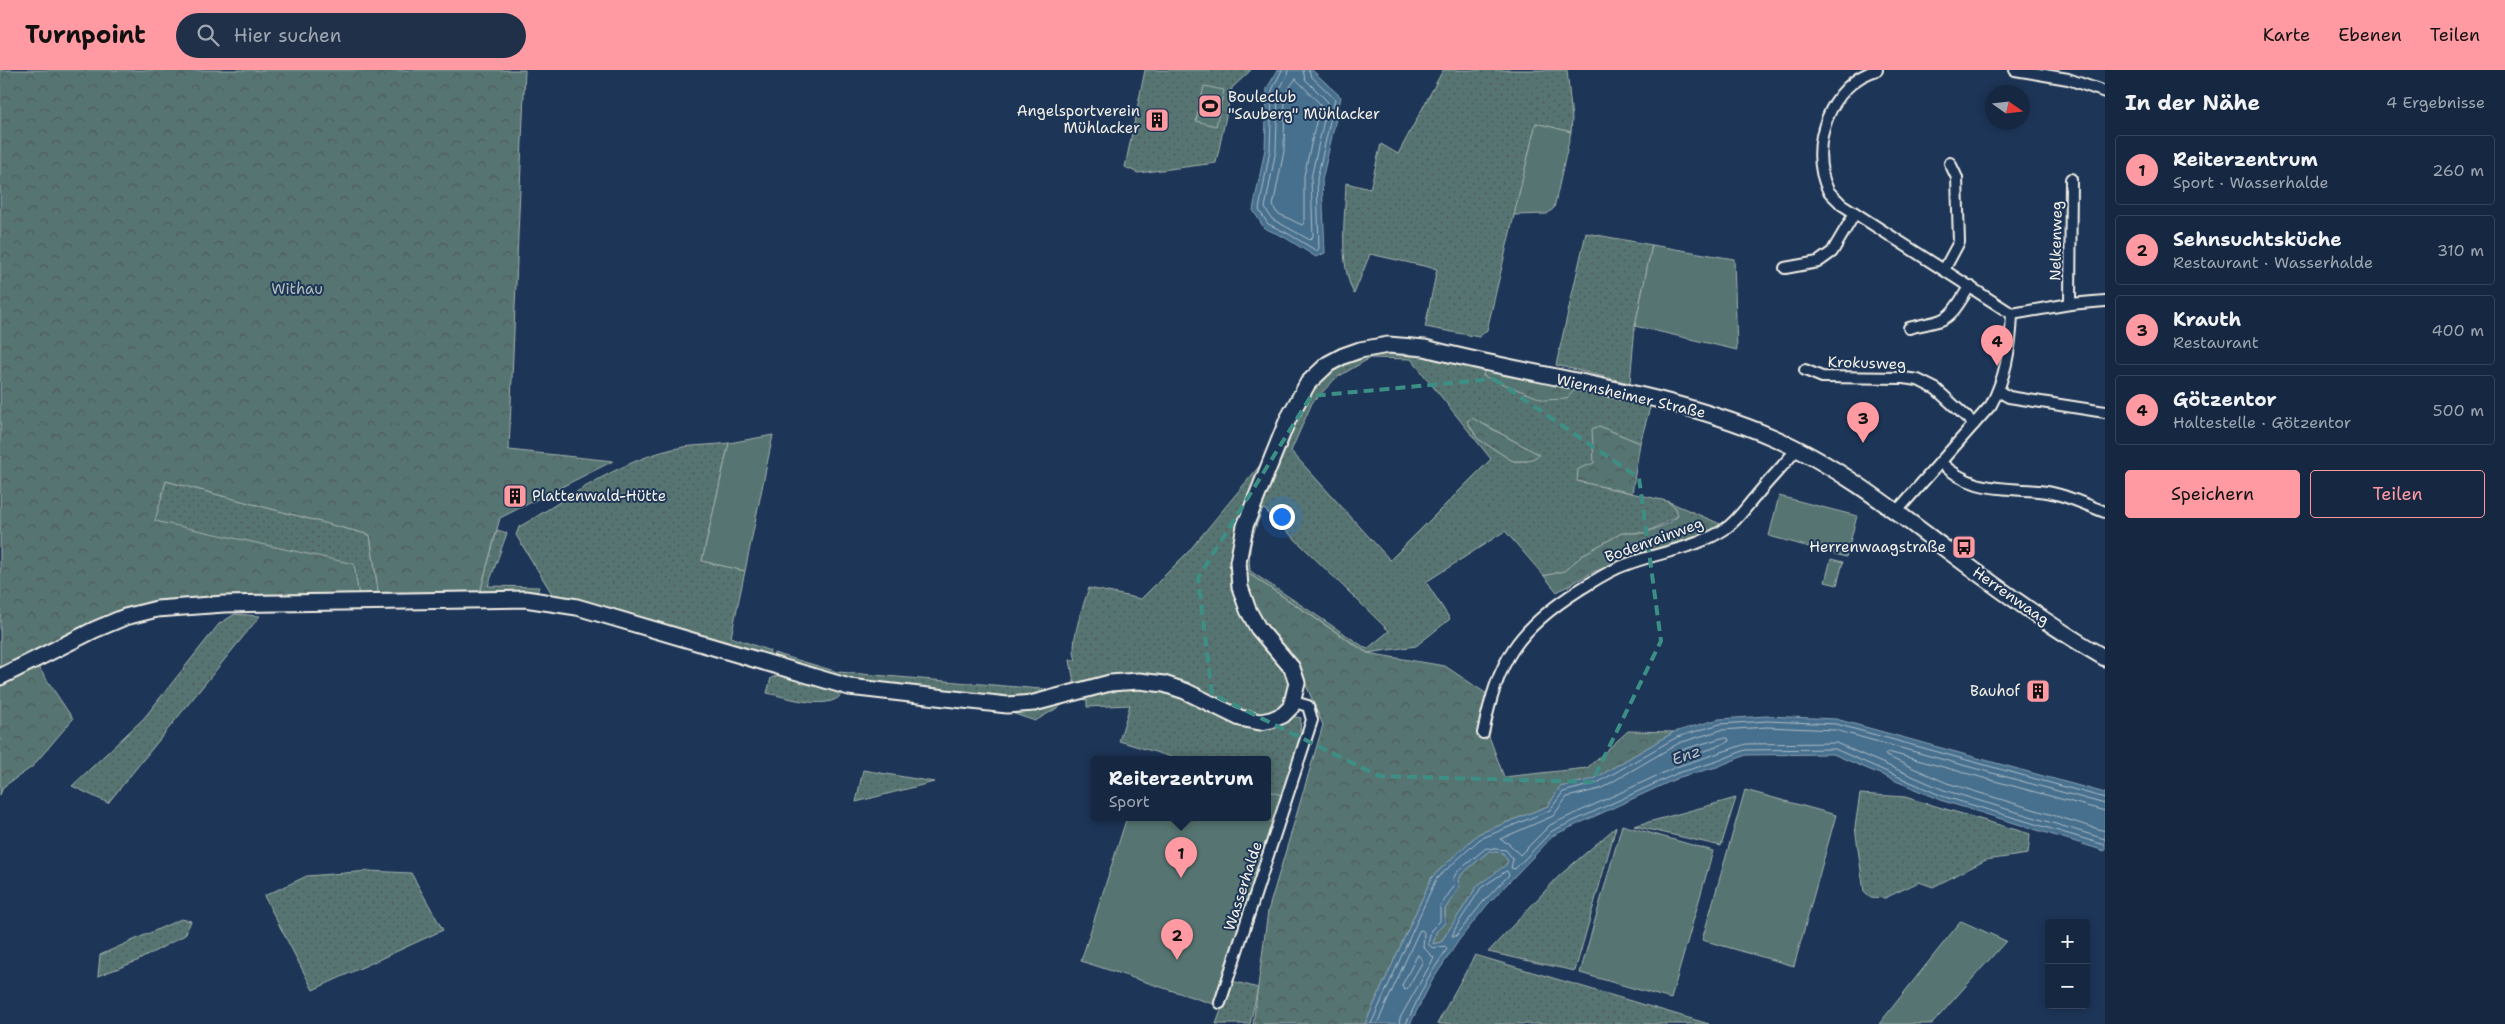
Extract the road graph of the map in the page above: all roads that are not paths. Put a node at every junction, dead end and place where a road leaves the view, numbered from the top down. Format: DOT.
graph roads {
  1 [pos="1849,70"];
  2 [pos="1877,70"];
  3 [pos="2015,70"];
  4 [pos="1857,79"];
  5 [pos="2105,92"];
  6 [pos="1950,163"];
  7 [pos="2071,179"];
  8 [pos="1855,213"];
  9 [pos="1785,268"];
  10 [pos="1944,270"];
  11 [pos="1970,286"];
  12 [pos="2105,301"];
  13 [pos="2070,304"];
  14 [pos="2012,314"];
  15 [pos="1909,328"];
  16 [pos="1805,370"];
  17 [pos="1998,392"];
  18 [pos="2105,412"];
  19 [pos="1974,424"];
  20 [pos="1796,450"];
  21 [pos="1940,462"];
  22 [pos="1897,511"];
  23 [pos="2105,512"];
  24 [pos="2105,658"];
  25 [pos="0,677"];
  26 [pos="1294,702"];
  27 [pos="1484,733"];
  28 [pos="1220,1003"];
  1 -- 4 [label="street"];
  2 -- 4 [label="street"];
  3 -- 5 [label="street"];
  4 -- 8 [label="street"];
  6 -- 10 [label="street"];
  7 -- 13 [label="street, Nelkenweg"];
  8 -- 9 [label="street"];
  8 -- 10 [label="street"];
  10 -- 11 [label="street"];
  11 -- 14 [label="street"];
  11 -- 15 [label="street"];
  12 -- 13 [label="street"];
  13 -- 14 [label="street"];
  14 -- 17 [label="street"];
  16 -- 19 [label="street, Krokusweg"];
  17 -- 18 [label="street"];
  17 -- 19 [label="street"];
  19 -- 21 [label="street"];
  20 -- 22 [label="main road, Wiernsheimer Straße"];
  20 -- 26 [label="main road, Wiernsheimer Straße"];
  20 -- 27 [label="street, Bodenrainweg"];
  21 -- 22 [label="street"];
  21 -- 23 [label="street"];
  22 -- 24 [label="main road, Herrenwaag"];
  25 -- 26 [label="main road"];
  26 -- 28 [label="street, Wasserhalde"];
}
